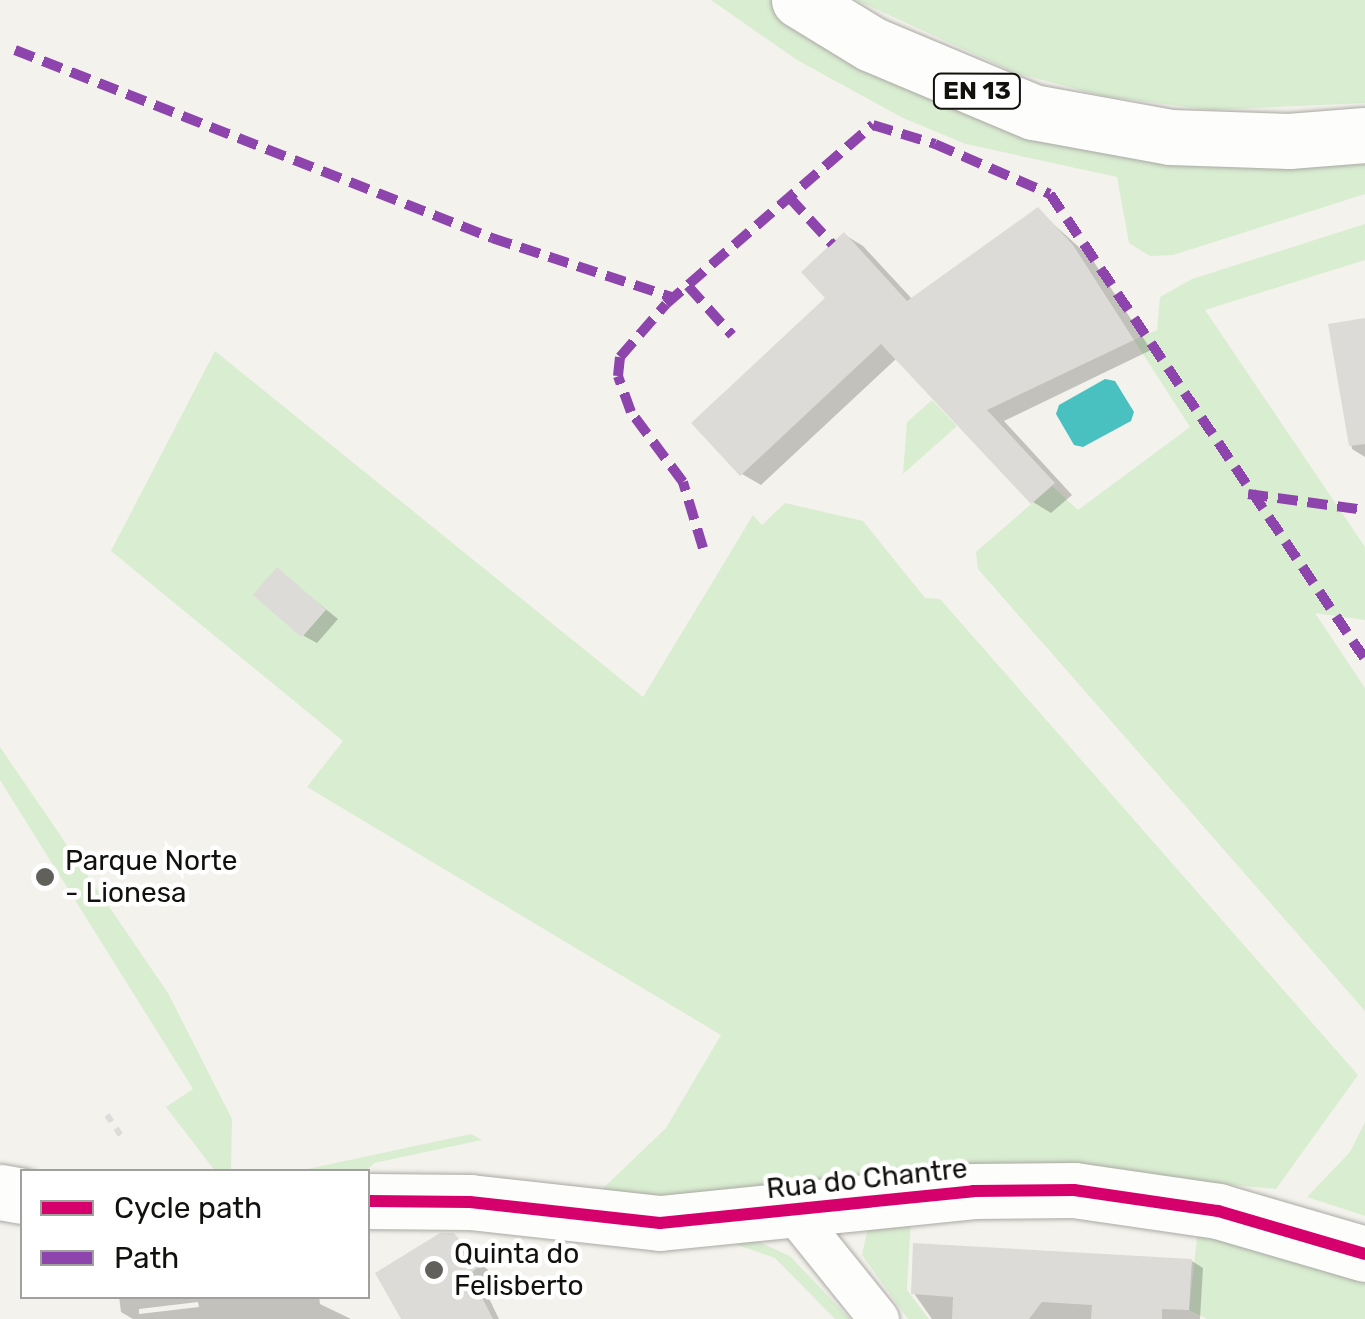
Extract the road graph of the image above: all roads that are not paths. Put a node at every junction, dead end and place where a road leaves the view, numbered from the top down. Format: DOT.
graph roads {
  1 [pos="799,0"];
  2 [pos="1365,135"];
  3 [pos="370,1201"];
  4 [pos="792,1212"];
  5 [pos="1365,1254"];
  6 [pos="879,1319"];
  1 -- 2 [label="street, EN 13"];
  3 -- 4 [label="street, Rua do Chantre"];
  4 -- 5 [label="street, Rua do Chantre"];
  4 -- 6 [label="street"];
}
